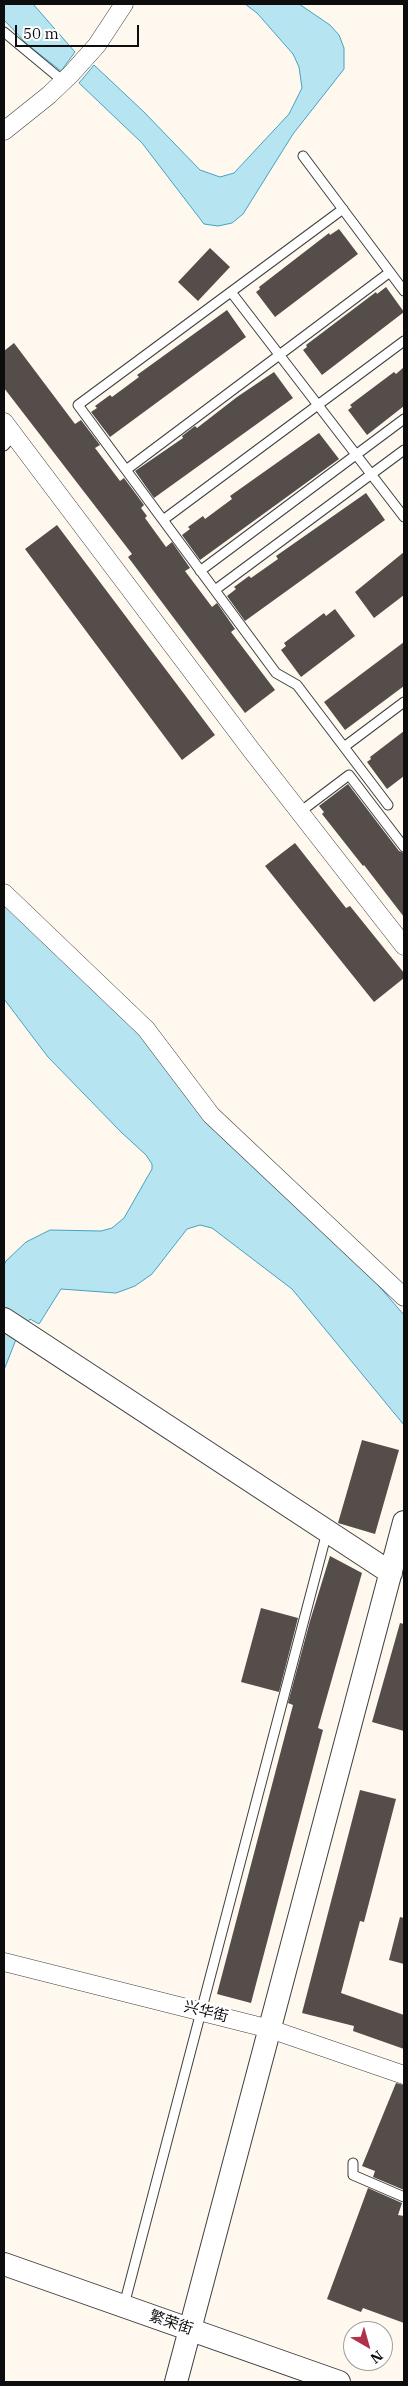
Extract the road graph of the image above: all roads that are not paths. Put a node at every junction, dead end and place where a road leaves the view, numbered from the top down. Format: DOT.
graph roads {
  1 [pos="124,4"];
  2 [pos="4,32"];
  3 [pos="63,81"];
  4 [pos="4,131"];
  5 [pos="303,156"];
  6 [pos="343,209"];
  7 [pos="390,272"];
  8 [pos="404,291"];
  9 [pos="231,292"];
  10 [pos="404,341"];
  11 [pos="279,355"];
  12 [pos="318,405"];
  13 [pos="404,419"];
  14 [pos="7,434"];
  15 [pos="404,450"];
  16 [pos="356,455"];
  17 [pos="126,470"];
  18 [pos="372,474"];
  19 [pos="404,517"];
  20 [pos="163,520"];
  21 [pos="200,571"];
  22 [pos="215,590"];
  23 [pos="404,704"];
  24 [pos="344,747"];
  25 [pos="388,805"];
  26 [pos="300,812"];
  27 [pos="404,847"];
  28 [pos="4,893"];
  29 [pos="404,946"];
  30 [pos="404,1297"];
  31 [pos="4,1319"];
  32 [pos="404,1522"];
  33 [pos="327,1532"];
  34 [pos="391,1573"];
  35 [pos="4,1962"];
  36 [pos="200,2010"];
  37 [pos="270,2029"];
  38 [pos="404,2074"];
  39 [pos="353,2163"];
  40 [pos="404,2197"];
  41 [pos="4,2264"];
  42 [pos="124,2306"];
  43 [pos="190,2330"];
  44 [pos="176,2382"];
  45 [pos="339,2382"];
  1 -- 3 [label="street"];
  2 -- 3 [label="lane"];
  3 -- 4 [label="street"];
  5 -- 6 [label="lane"];
  6 -- 7 [label="lane"];
  6 -- 9 [label="lane"];
  7 -- 8 [label="lane"];
  7 -- 11 [label="lane"];
  9 -- 11 [label="lane"];
  9 -- 17 [label="lane"];
  10 -- 12 [label="lane"];
  11 -- 12 [label="lane"];
  11 -- 17 [label="lane"];
  12 -- 16 [label="lane"];
  12 -- 20 [label="lane"];
  13 -- 16 [label="lane"];
  14 -- 26 [label="street"];
  15 -- 18 [label="lane"];
  16 -- 18 [label="lane"];
  16 -- 21 [label="lane"];
  17 -- 20 [label="lane"];
  18 -- 19 [label="lane"];
  18 -- 22 [label="lane"];
  20 -- 21 [label="lane"];
  21 -- 22 [label="lane"];
  22 -- 24 [label="lane"];
  23 -- 24 [label="lane"];
  24 -- 25 [label="lane"];
  26 -- 27 [label="lane"];
  26 -- 29 [label="street"];
  28 -- 30 [label="street"];
  31 -- 33 [label="street"];
  32 -- 34 [label="street"];
  33 -- 34 [label="street"];
  33 -- 36 [label="lane"];
  34 -- 37 [label="street"];
  35 -- 36 [label="street, 兴华街"];
  36 -- 37 [label="street, 兴华街"];
  36 -- 42 [label="lane"];
  37 -- 38 [label="street, 兴华街"];
  37 -- 43 [label="street"];
  39 -- 40 [label="lane"];
  41 -- 42 [label="street, 繁荣街"];
  42 -- 43 [label="street, 繁荣街"];
  43 -- 44 [label="street"];
  43 -- 45 [label="street, 繁荣街"];
}
